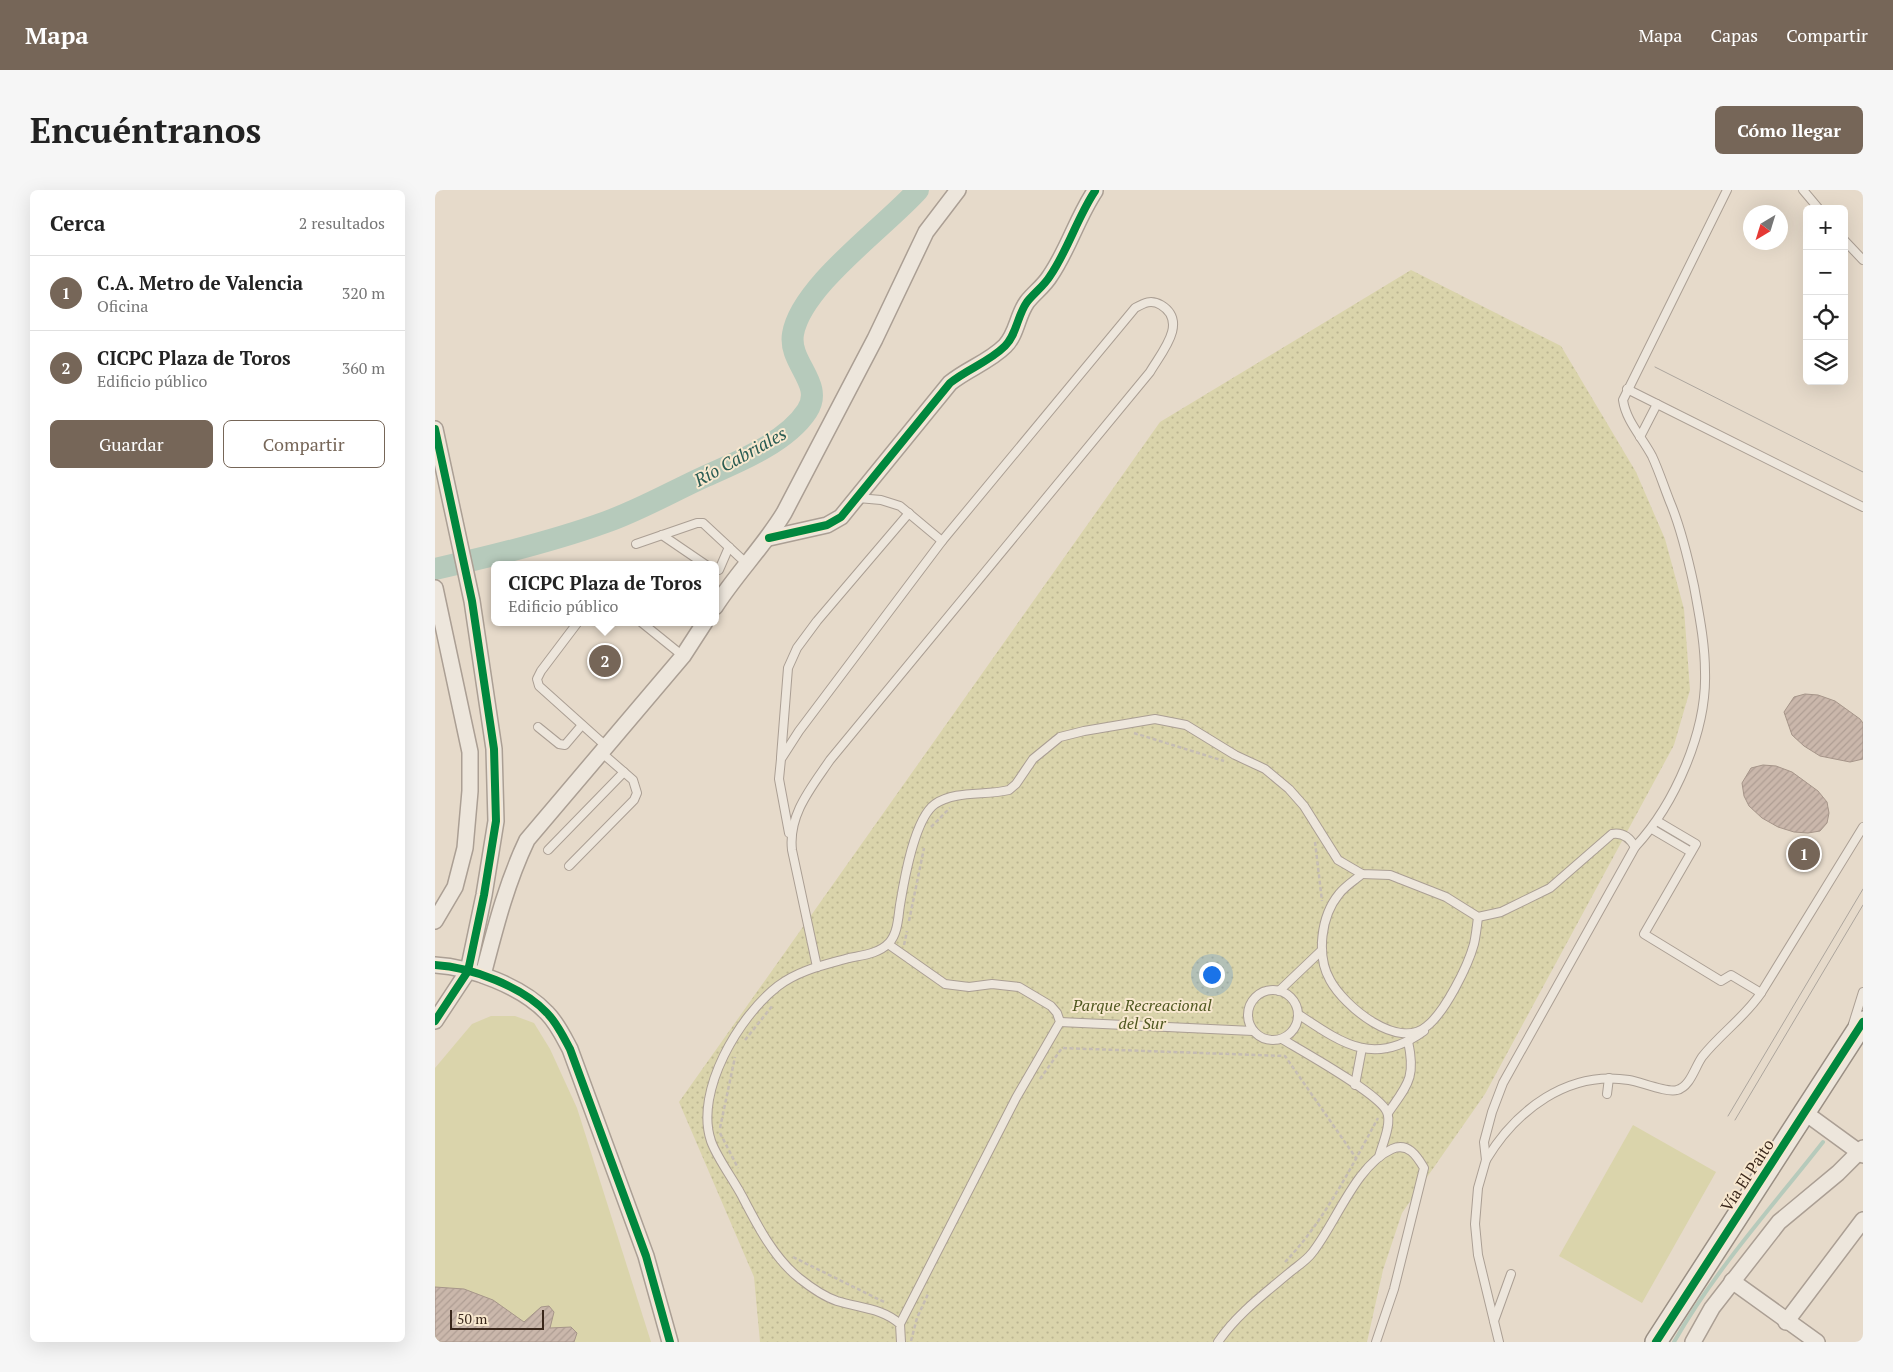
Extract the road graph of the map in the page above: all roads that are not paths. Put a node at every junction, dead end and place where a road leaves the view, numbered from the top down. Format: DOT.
graph roads {
  1 [pos="958,190"];
  2 [pos="1097,190"];
  3 [pos="1727,190"];
  4 [pos="1803,190"];
  5 [pos="1816,205"];
  6 [pos="1848,244"];
  7 [pos="1863,260"];
  8 [pos="1627,389"];
  9 [pos="1657,404"];
  10 [pos="435,429"];
  11 [pos="1640,437"];
  12 [pos="858,498"];
  13 [pos="1863,507"];
  14 [pos="909,514"];
  15 [pos="662,535"];
  16 [pos="769,538"];
  17 [pos="942,541"];
  18 [pos="636,544"];
  19 [pos="729,547"];
  20 [pos="700,561"];
  21 [pos="746,564"];
  22 [pos="719,570"];
  23 [pos="435,588"];
  24 [pos="719,601"];
  25 [pos="575,626"];
  26 [pos="646,626"];
  27 [pos="702,626"];
  28 [pos="683,656"];
  29 [pos="583,724"];
  30 [pos="538,727"];
  31 [pos="605,750"];
  32 [pos="781,759"];
  33 [pos="624,772"];
  34 [pos="1657,821"];
  35 [pos="1863,827"];
  36 [pos="1652,829"];
  37 [pos="790,835"];
  38 [pos="1635,847"];
  39 [pos="548,850"];
  40 [pos="1691,852"];
  41 [pos="569,866"];
  42 [pos="1362,874"];
  43 [pos="1478,918"];
  44 [pos="435,921"];
  45 [pos="888,944"];
  46 [pos="1322,950"];
  47 [pos="435,965"];
  48 [pos="817,967"];
  49 [pos="468,971"];
  50 [pos="483,975"];
  51 [pos="1279,991"];
  52 [pos="1863,992"];
  53 [pos="1761,993"];
  54 [pos="1298,1014"];
  55 [pos="435,1021"];
  56 [pos="1060,1022"];
  57 [pos="1863,1022"];
  58 [pos="1427,1027"];
  59 [pos="1253,1031"];
  60 [pos="1282,1039"];
  61 [pos="1408,1041"];
  62 [pos="1362,1048"];
  63 [pos="1843,1052"];
  64 [pos="1609,1078"];
  65 [pos="1355,1085"];
  66 [pos="1607,1094"];
  67 [pos="1386,1110"];
  68 [pos="1804,1112"];
  69 [pos="1862,1152"];
  70 [pos="1379,1157"];
  71 [pos="1486,1160"];
  72 [pos="1863,1220"];
  73 [pos="1511,1274"];
  74 [pos="1732,1281"];
  75 [pos="1494,1322"];
  76 [pos="1786,1322"];
  77 [pos="900,1324"];
  78 [pos="670,1342"];
  79 [pos="901,1342"];
  80 [pos="1218,1342"];
  81 [pos="1376,1342"];
  82 [pos="1499,1342"];
  83 [pos="1656,1342"];
  84 [pos="1693,1342"];
  85 [pos="1817,1342"];
  1 -- 16 [label="street"];
  2 -- 12 [label="street"];
  3 -- 8 [label="lane"];
  4 -- 5 [label="lane"];
  6 -- 7 [label="lane"];
  8 -- 9 [label="lane"];
  8 -- 11 [label="lane"];
  9 -- 11 [label="lane"];
  9 -- 13 [label="lane"];
  10 -- 49 [label="street"];
  11 -- 34 [label="lane"];
  12 -- 14 [label="lane"];
  12 -- 16 [label="street"];
  14 -- 17 [label="lane"];
  14 -- 32 [label="lane"];
  15 -- 18 [label="lane"];
  15 -- 19 [label="lane"];
  15 -- 20 [label="lane"];
  16 -- 21 [label="street"];
  17 -- 32 [label="lane"];
  17 -- 37 [label="lane"];
  19 -- 21 [label="lane"];
  19 -- 22 [label="lane"];
  21 -- 24 [label="street"];
  23 -- 44 [label="street"];
  25 -- 29 [label="lane"];
  26 -- 28 [label="lane"];
  27 -- 28 [label="street"];
  28 -- 31 [label="street"];
  29 -- 30 [label="lane"];
  29 -- 31 [label="lane"];
  31 -- 33 [label="lane"];
  31 -- 50 [label="street"];
  32 -- 37 [label="lane"];
  33 -- 39 [label="lane"];
  33 -- 41 [label="lane"];
  34 -- 36 [label="lane"];
  34 -- 40 [label="lane"];
  35 -- 53 [label="lane"];
  36 -- 38 [label="lane"];
  36 -- 40 [label="lane"];
  37 -- 48 [label="lane"];
  38 -- 43 [label="lane"];
  38 -- 71 [label="lane"];
  40 -- 53 [label="lane"];
  42 -- 43 [label="lane"];
  42 -- 45 [label="lane"];
  42 -- 46 [label="lane"];
  43 -- 58 [label="lane"];
  45 -- 48 [label="lane"];
  45 -- 56 [label="lane"];
  46 -- 51 [label="lane"];
  46 -- 58 [label="lane"];
  47 -- 49 [label="street"];
  48 -- 77 [label="lane"];
  49 -- 50 [label="street"];
  49 -- 55 [label="street"];
  50 -- 78 [label="street"];
  51 -- 54 [label="lane"];
  51 -- 59 [label="lane"];
  52 -- 63 [label="lane"];
  53 -- 64 [label="lane"];
  54 -- 60 [label="lane"];
  54 -- 62 [label="lane"];
  56 -- 59 [label="lane"];
  56 -- 77 [label="lane"];
  57 -- 63 [label="street, Vía El Paito"];
  58 -- 61 [label="lane"];
  59 -- 60 [label="lane"];
  60 -- 65 [label="lane"];
  61 -- 62 [label="lane"];
  61 -- 67 [label="lane"];
  62 -- 65 [label="lane"];
  63 -- 68 [label="street, Vía El Paito"];
  64 -- 66 [label="lane"];
  64 -- 71 [label="lane"];
  65 -- 67 [label="lane"];
  67 -- 70 [label="lane"];
  68 -- 69 [label="street"];
  68 -- 83 [label="street, Vía El Paito"];
  69 -- 74 [label="street"];
  70 -- 80 [label="lane"];
  70 -- 81 [label="lane"];
  71 -- 75 [label="lane"];
  72 -- 76 [label="street"];
  73 -- 75 [label="lane"];
  74 -- 76 [label="street"];
  74 -- 84 [label="street"];
  75 -- 82 [label="lane"];
  76 -- 85 [label="street"];
  77 -- 79 [label="lane"];
}
